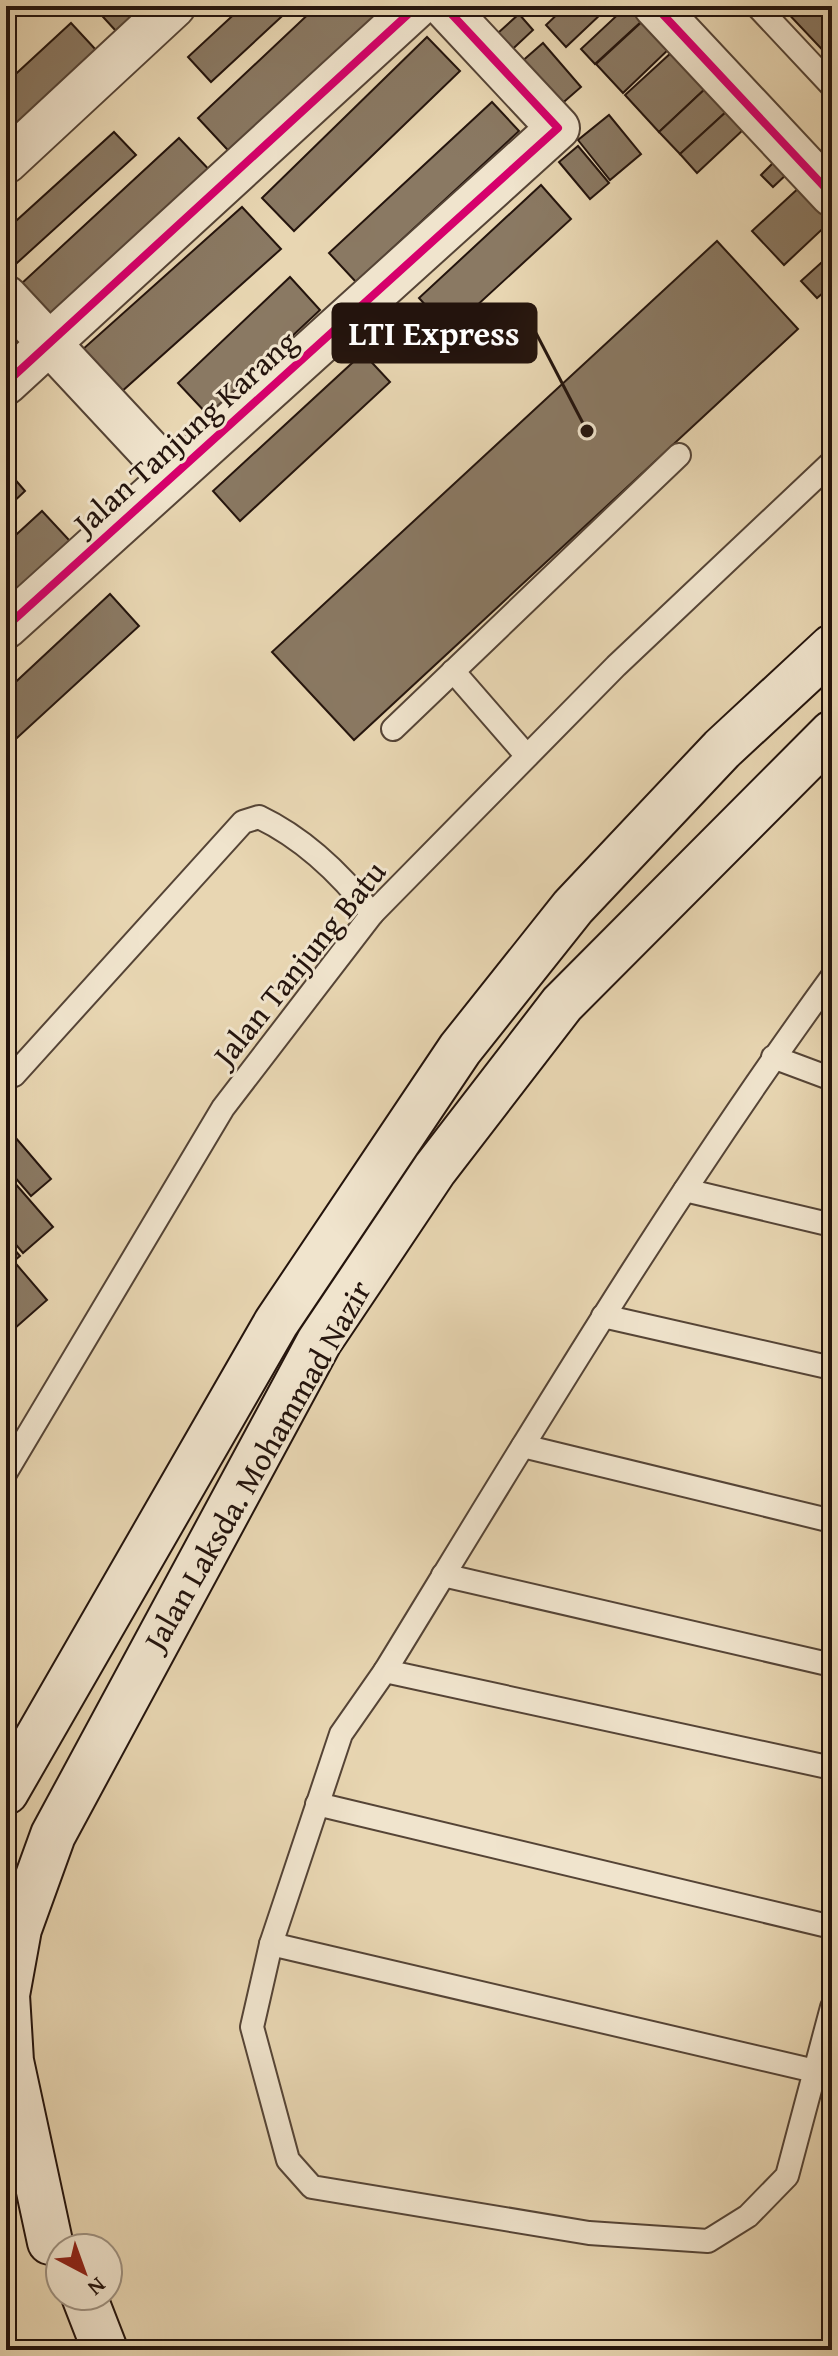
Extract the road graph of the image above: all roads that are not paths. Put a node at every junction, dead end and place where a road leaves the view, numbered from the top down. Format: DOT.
graph roads {
  1 [pos="174,6"];
  2 [pos="417,6"];
  3 [pos="444,6"];
  4 [pos="655,6"];
  5 [pos="757,6"];
  6 [pos="832,86"];
  7 [pos="6,162"];
  8 [pos="832,195"];
  9 [pos="6,297"];
  10 [pos="49,343"];
  11 [pos="6,383"];
  12 [pos="679,455"];
  13 [pos="832,462"];
  14 [pos="172,475"];
  15 [pos="6,627"];
  16 [pos="832,647"];
  17 [pos="453,671"];
  18 [pos="393,729"];
  19 [pos="832,733"];
  20 [pos="527,756"];
  21 [pos="372,914"];
  22 [pos="832,977"];
  23 [pos="773,1057"];
  24 [pos="14,1075"];
  25 [pos="832,1079"];
  26 [pos="685,1190"];
  27 [pos="832,1225"];
  28 [pos="603,1316"];
  29 [pos="832,1368"];
  30 [pos="523,1446"];
  31 [pos="6,1472"];
  32 [pos="832,1521"];
  33 [pos="443,1575"];
  34 [pos="832,1665"];
  35 [pos="385,1671"];
  36 [pos="832,1768"];
  37 [pos="6,1792"];
  38 [pos="317,1804"];
  39 [pos="832,1927"];
  40 [pos="271,1944"];
  41 [pos="832,2007"];
  42 [pos="822,2072"];
  43 [pos="6,2198"];
  44 [pos="51,2232"];
  45 [pos="44,2238"];
  46 [pos="90,2312"];
  47 [pos="105,2350"];
  1 -- 7 [label="street"];
  2 -- 10 [label="street"];
  3 -- 14 [label="street, Jalan Tanjung Karang"];
  4 -- 8 [label="street"];
  5 -- 6 [label="lane"];
  9 -- 10 [label="street"];
  10 -- 11 [label="street"];
  10 -- 14 [label="street"];
  12 -- 17 [label="lane"];
  13 -- 20 [label="lane, Jalan Tanjung Batu"];
  14 -- 15 [label="street, Jalan Tanjung Karang"];
  16 -- 37 [label="main road, Jalan Laksda. Mohammad Nazir"];
  17 -- 18 [label="lane"];
  17 -- 20 [label="lane"];
  19 -- 44 [label="main road, Jalan Laksda. Mohammad Nazir"];
  20 -- 21 [label="lane, Jalan Tanjung Batu"];
  21 -- 24 [label="lane"];
  21 -- 31 [label="lane, Jalan Tanjung Batu"];
  22 -- 23 [label="lane"];
  23 -- 25 [label="lane"];
  23 -- 26 [label="lane"];
  26 -- 27 [label="lane"];
  26 -- 28 [label="lane"];
  28 -- 29 [label="lane"];
  28 -- 30 [label="lane"];
  30 -- 32 [label="lane"];
  30 -- 33 [label="lane"];
  33 -- 34 [label="lane"];
  33 -- 35 [label="lane"];
  35 -- 36 [label="lane"];
  35 -- 38 [label="lane"];
  38 -- 39 [label="lane"];
  38 -- 40 [label="lane"];
  40 -- 42 [label="lane"];
  40 -- 42 [label="lane"];
  41 -- 42 [label="lane"];
  43 -- 45 [label="main road"];
  46 -- 47 [label="main road"];
}
